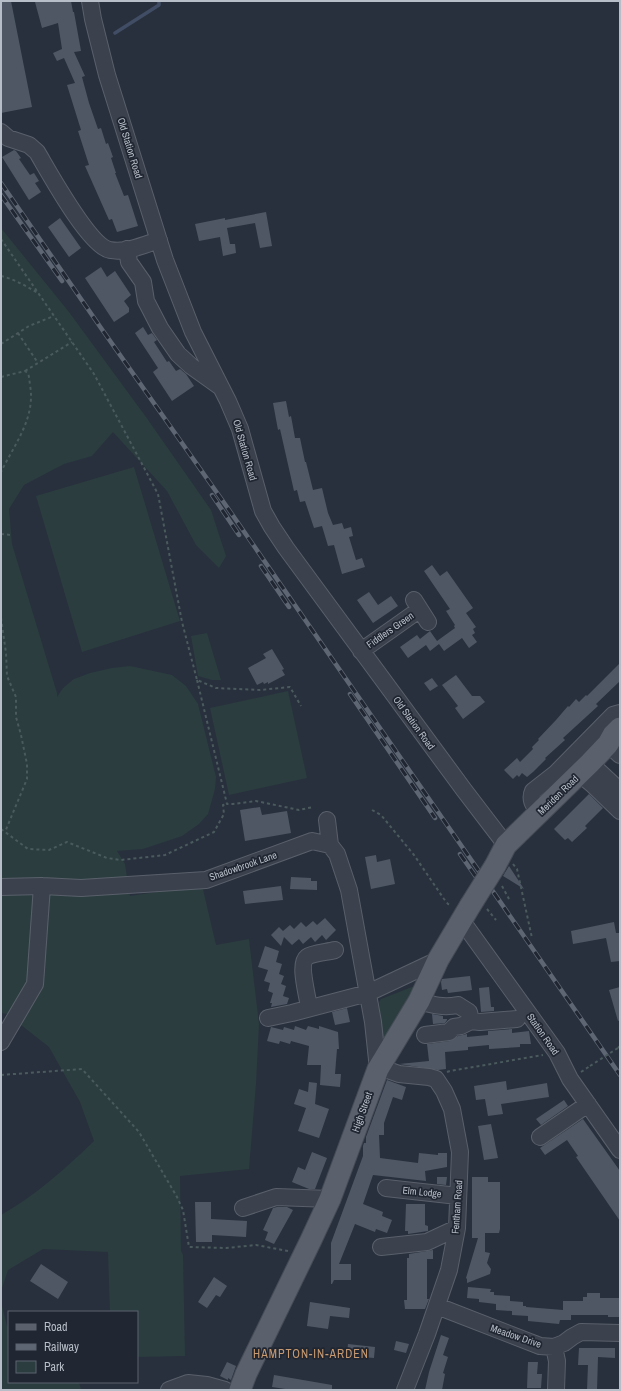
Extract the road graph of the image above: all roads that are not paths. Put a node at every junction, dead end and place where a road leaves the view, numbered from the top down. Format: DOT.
graph roads {
  1 [pos="90,1"];
  2 [pos="1,132"];
  3 [pos="158,240"];
  4 [pos="127,249"];
  5 [pos="222,388"];
  6 [pos="421,610"];
  7 [pos="361,650"];
  8 [pos="620,712"];
  9 [pos="617,741"];
  10 [pos="585,768"];
  11 [pos="620,791"];
  12 [pos="620,811"];
  13 [pos="539,813"];
  14 [pos="328,820"];
  15 [pos="330,845"];
  16 [pos="505,858"];
  17 [pos="42,886"];
  18 [pos="1,887"];
  19 [pos="471,913"];
  20 [pos="335,950"];
  21 [pos="438,960"];
  22 [pos="368,993"];
  23 [pos="419,1001"];
  24 [pos="450,1007"];
  25 [pos="309,1008"];
  26 [pos="268,1018"];
  27 [pos="517,1018"];
  28 [pos="471,1021"];
  29 [pos="454,1027"];
  30 [pos="425,1035"];
  31 [pos="1,1042"];
  32 [pos="379,1068"];
  33 [pos="588,1104"];
  34 [pos="540,1137"];
  35 [pos="620,1150"];
  36 [pos="386,1188"];
  37 [pos="458,1196"];
  38 [pos="330,1199"];
  39 [pos="243,1208"];
  40 [pos="457,1228"];
  41 [pos="381,1247"];
  42 [pos="436,1306"];
  43 [pos="620,1333"];
  44 [pos="554,1347"];
  45 [pos="201,1387"];
  46 [pos="169,1390"];
  47 [pos="225,1390"];
  48 [pos="240,1390"];
  49 [pos="404,1390"];
  50 [pos="556,1390"];
  1 -- 3 [label="street, Old Station Road"];
  2 -- 4 [label="street"];
  3 -- 4 [label="street"];
  3 -- 5 [label="street, Old Station Road"];
  4 -- 5 [label="street"];
  5 -- 7 [label="street, Old Station Road"];
  6 -- 7 [label="street, Fiddlers Green"];
  7 -- 16 [label="street, Old Station Road"];
  8 -- 13 [label="street"];
  9 -- 10 [label="main road, Meriden Road"];
  10 -- 11 [label="street"];
  10 -- 12 [label="street"];
  10 -- 13 [label="main road, Meriden Road"];
  13 -- 16 [label="main road, Meriden Road"];
  14 -- 15 [label="street"];
  15 -- 17 [label="street, Shadowbrook Lane"];
  15 -- 22 [label="street"];
  16 -- 19 [label="main road, High Street, bridge"];
  17 -- 18 [label="street, Shadowbrook Lane"];
  17 -- 31 [label="street"];
  19 -- 21 [label="main road, High Street"];
  19 -- 33 [label="street, Station Road"];
  20 -- 25 [label="street"];
  21 -- 22 [label="street"];
  21 -- 23 [label="main road, High Street"];
  22 -- 25 [label="street"];
  22 -- 32 [label="street"];
  23 -- 24 [label="street"];
  23 -- 32 [label="main road, High Street"];
  24 -- 28 [label="street"];
  24 -- 29 [label="street"];
  25 -- 26 [label="street"];
  27 -- 28 [label="street"];
  28 -- 29 [label="street"];
  29 -- 30 [label="street"];
  32 -- 37 [label="street, Fentham Road"];
  32 -- 38 [label="main road, High Street"];
  33 -- 34 [label="street"];
  33 -- 35 [label="street, Station Road"];
  36 -- 37 [label="street, Elm Lodge"];
  37 -- 40 [label="street, Fentham Road"];
  38 -- 39 [label="street"];
  38 -- 48 [label="main road, High Street"];
  40 -- 41 [label="street"];
  40 -- 42 [label="street, Fentham Road"];
  42 -- 44 [label="street, Meadow Drive"];
  42 -- 49 [label="street, Fentham Road"];
  43 -- 44 [label="street, Meadow Drive"];
  44 -- 50 [label="street"];
  45 -- 46 [label="street"];
  45 -- 47 [label="street"];
}
